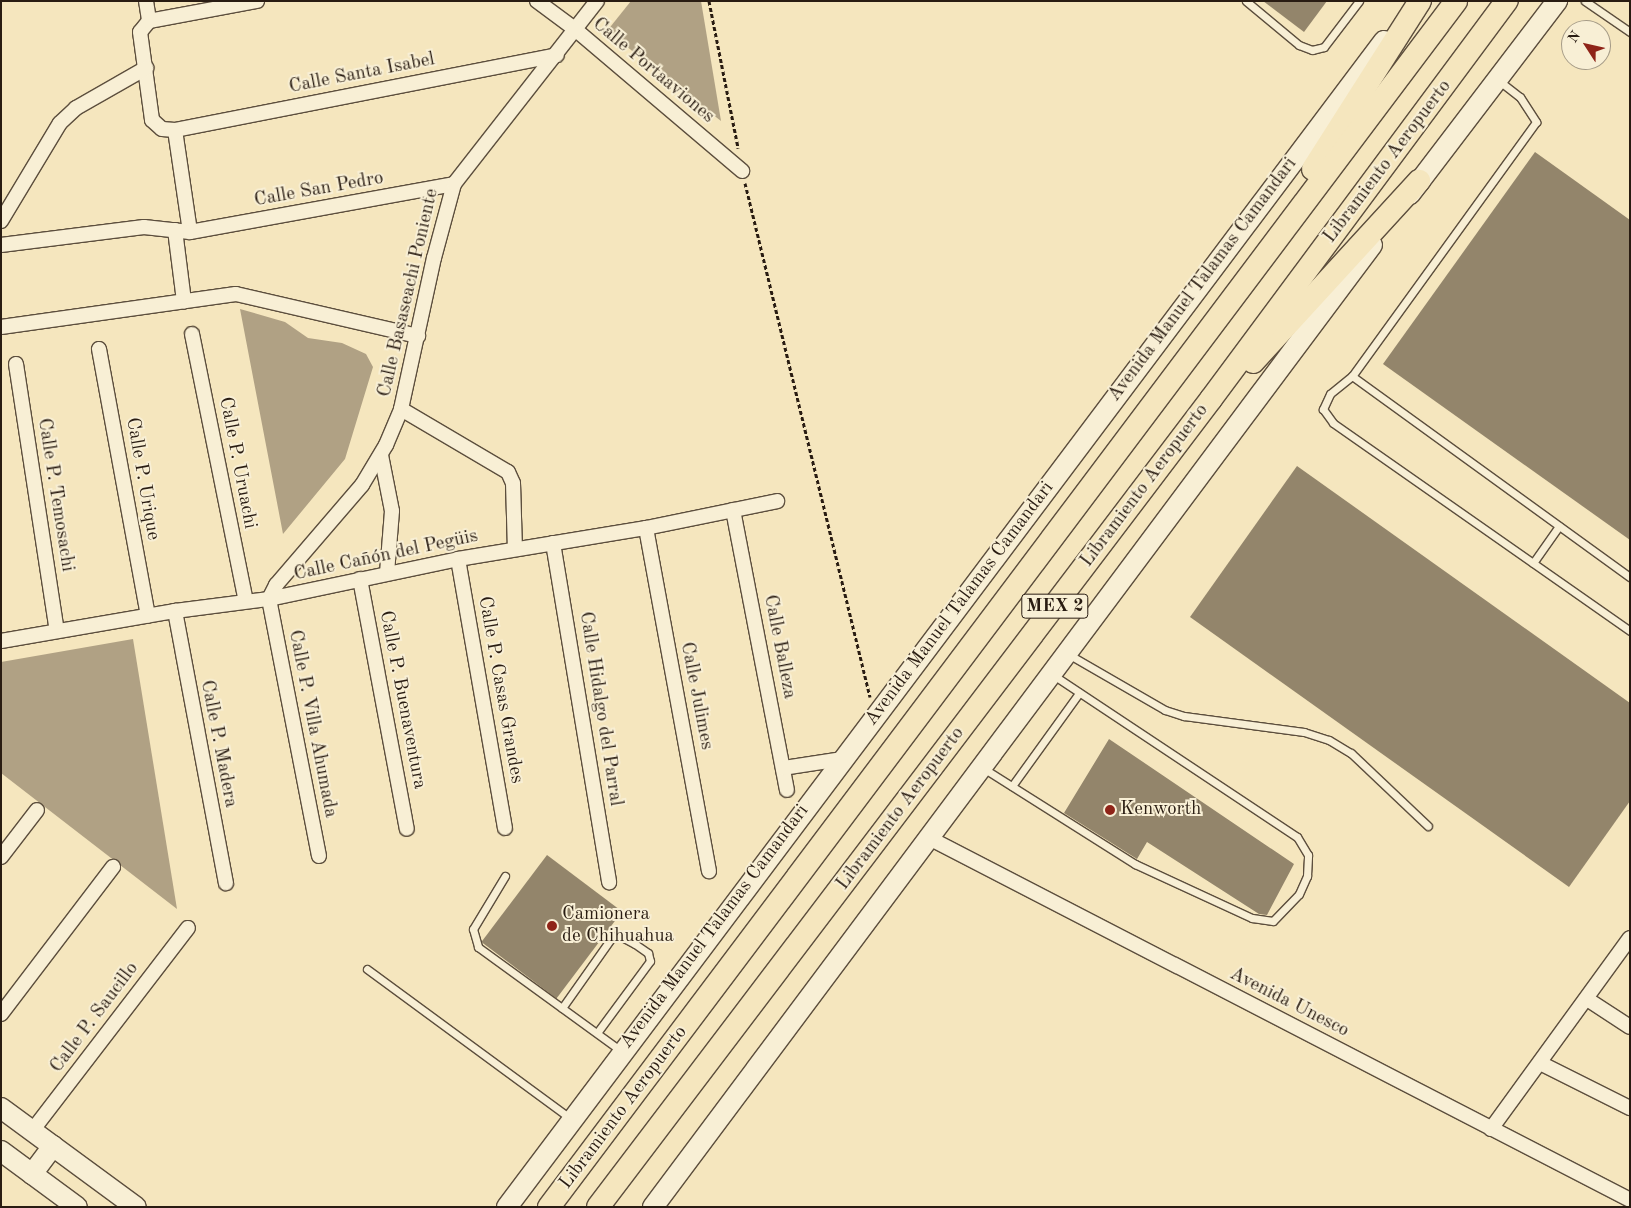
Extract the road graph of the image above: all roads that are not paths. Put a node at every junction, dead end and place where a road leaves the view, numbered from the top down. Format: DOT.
graph roads {
  1 [pos="146,1"];
  2 [pos="257,1"];
  3 [pos="536,1"];
  4 [pos="597,1"];
  5 [pos="1246,1"];
  6 [pos="1359,1"];
  7 [pos="1414,1"];
  8 [pos="1420,1"];
  9 [pos="1456,1"];
  10 [pos="1506,1"];
  11 [pos="1558,1"];
  12 [pos="1585,1"];
  13 [pos="149,21"];
  14 [pos="576,30"];
  15 [pos="1630,32"];
  16 [pos="557,55"];
  17 [pos="146,68"];
  18 [pos="1498,79"];
  19 [pos="175,130"];
  20 [pos="742,171"];
  21 [pos="1419,181"];
  22 [pos="454,184"];
  23 [pos="1,221"];
  24 [pos="175,230"];
  25 [pos="190,232"];
  26 [pos="1,245"];
  27 [pos="1256,268"];
  28 [pos="184,301"];
  29 [pos="1,327"];
  30 [pos="192,334"];
  31 [pos="418,336"];
  32 [pos="99,349"];
  33 [pos="16,364"];
  34 [pos="1352,376"];
  35 [pos="1212,399"];
  36 [pos="401,409"];
  37 [pos="381,456"];
  38 [pos="777,501"];
  39 [pos="733,510"];
  40 [pos="1559,526"];
  41 [pos="646,528"];
  42 [pos="553,543"];
  43 [pos="515,549"];
  44 [pos="458,559"];
  45 [pos="1533,563"];
  46 [pos="387,573"];
  47 [pos="1630,577"];
  48 [pos="360,579"];
  49 [pos="269,599"];
  50 [pos="246,600"];
  51 [pos="174,611"];
  52 [pos="148,616"];
  53 [pos="57,631"];
  54 [pos="1630,631"];
  55 [pos="1,641"];
  56 [pos="1068,654"];
  57 [pos="1052,675"];
  58 [pos="1079,693"];
  59 [pos="842,759"];
  60 [pos="783,768"];
  61 [pos="983,768"];
  62 [pos="1012,786"];
  63 [pos="787,790"];
  64 [pos="37,810"];
  65 [pos="1428,826"];
  66 [pos="505,828"];
  67 [pos="407,829"];
  68 [pos="931,838"];
  69 [pos="319,856"];
  70 [pos="1,857"];
  71 [pos="113,867"];
  72 [pos="709,871"];
  73 [pos="504,876"];
  74 [pos="609,882"];
  75 [pos="226,883"];
  76 [pos="188,928"];
  77 [pos="1630,938"];
  78 [pos="367,969"];
  79 [pos="1587,999"];
  80 [pos="562,1008"];
  81 [pos="1,1014"];
  82 [pos="1630,1027"];
  83 [pos="597,1033"];
  84 [pos="622,1051"];
  85 [pos="1540,1063"];
  86 [pos="1,1108"];
  87 [pos="1630,1108"];
  88 [pos="572,1119"];
  89 [pos="1490,1129"];
  90 [pos="32,1132"];
  91 [pos="53,1146"];
  92 [pos="1,1151"];
  93 [pos="591,1151"];
  94 [pos="32,1174"];
  95 [pos="1630,1200"];
  96 [pos="77,1207"];
  97 [pos="136,1207"];
  98 [pos="507,1207"];
  99 [pos="538,1207"];
  100 [pos="550,1207"];
  101 [pos="598,1207"];
  102 [pos="653,1207"];
  1 -- 13 [label="street"];
  2 -- 13 [label="street"];
  3 -- 14 [label="street, Calle Portaaviones"];
  4 -- 14 [label="street, Calle Basaseachi Poniente"];
  5 -- 6 [label="lane"];
  7 -- 59 [label="main road, Avenida Manuel Talamas Camandari"];
  8 -- 27 [label="highway"];
  9 -- 27 [label="highway, Libramiento Aeropuerto / MEX 2"];
  10 -- 35 [label="highway, Libramiento Aeropuerto / MEX 2"];
  11 -- 18 [label="main road"];
  12 -- 15 [label="lane"];
  13 -- 17 [label="street"];
  14 -- 16 [label="street, Calle Basaseachi Poniente"];
  14 -- 20 [label="street, Calle Portaaviones"];
  16 -- 19 [label="street, Calle Santa Isabel"];
  16 -- 22 [label="street, Calle Basaseachi Poniente"];
  17 -- 19 [label="street"];
  17 -- 23 [label="street"];
  18 -- 21 [label="main road"];
  18 -- 34 [label="lane"];
  19 -- 25 [label="street"];
  21 -- 35 [label="highway"];
  21 -- 56 [label="main road"];
  22 -- 25 [label="street, Calle San Pedro"];
  22 -- 31 [label="street, Calle Basaseachi Poniente"];
  24 -- 25 [label="street, Calle San Pedro"];
  24 -- 26 [label="street, Calle San Pedro"];
  24 -- 28 [label="street"];
  27 -- 93 [label="highway, Libramiento Aeropuerto / MEX 2"];
  28 -- 29 [label="street"];
  28 -- 31 [label="street"];
  30 -- 50 [label="street, Calle P. Uruachi"];
  31 -- 36 [label="street, Calle Basaseachi Poniente"];
  32 -- 52 [label="street, Calle P. Urique"];
  33 -- 53 [label="street, Calle P. Temosachi"];
  34 -- 40 [label="lane"];
  34 -- 45 [label="lane"];
  35 -- 101 [label="highway, Libramiento Aeropuerto / MEX 2"];
  36 -- 37 [label="street, Calle Basaseachi Poniente"];
  36 -- 43 [label="street"];
  37 -- 46 [label="street"];
  37 -- 49 [label="street, Calle Basaseachi Poniente"];
  38 -- 39 [label="street, Calle Cañón del Pegüis"];
  39 -- 41 [label="street, Calle Cañón del Pegüis"];
  39 -- 60 [label="street, Calle Balleza"];
  40 -- 45 [label="lane"];
  40 -- 47 [label="lane"];
  41 -- 42 [label="street, Calle Cañón del Pegüis"];
  41 -- 72 [label="street, Calle Julimes"];
  42 -- 43 [label="street, Calle Cañón del Pegüis"];
  42 -- 74 [label="street, Calle Hidalgo del Parral"];
  43 -- 44 [label="street, Calle Cañón del Pegüis"];
  44 -- 46 [label="street, Calle Cañón del Pegüis"];
  44 -- 66 [label="street, Calle P. Casas Grandes"];
  45 -- 54 [label="lane"];
  46 -- 48 [label="street, Calle Cañón del Pegüis"];
  48 -- 49 [label="street, Calle Cañón del Pegüis"];
  48 -- 67 [label="street, Calle P. Buenaventura"];
  49 -- 50 [label="street, Calle Cañón del Pegüis"];
  49 -- 69 [label="street, Calle P. Villa Ahumada"];
  50 -- 51 [label="street, Calle Cañón del Pegüis"];
  51 -- 52 [label="street, Calle Cañón del Pegüis"];
  51 -- 75 [label="street, Calle P. Madera"];
  52 -- 53 [label="street, Calle Cañón del Pegüis"];
  53 -- 55 [label="street, Calle Cañón del Pegüis"];
  56 -- 57 [label="main road"];
  56 -- 65 [label="lane"];
  57 -- 58 [label="lane"];
  57 -- 61 [label="main road"];
  58 -- 62 [label="lane"];
  58 -- 62 [label="lane"];
  59 -- 60 [label="street"];
  59 -- 84 [label="main road, Avenida Manuel Talamas Camandari"];
  60 -- 63 [label="street, Calle Balleza"];
  61 -- 62 [label="lane"];
  61 -- 68 [label="main road"];
  64 -- 70 [label="street"];
  68 -- 89 [label="street, Avenida Unesco"];
  68 -- 102 [label="main road"];
  71 -- 81 [label="street"];
  73 -- 80 [label="lane"];
  76 -- 90 [label="street, Calle P. Saucillo"];
  77 -- 79 [label="street"];
  78 -- 88 [label="lane"];
  79 -- 82 [label="street"];
  79 -- 85 [label="street"];
  80 -- 83 [label="lane"];
  80 -- 83 [label="lane"];
  83 -- 84 [label="lane"];
  84 -- 88 [label="main road, Avenida Manuel Talamas Camandari"];
  85 -- 87 [label="street"];
  85 -- 89 [label="street"];
  86 -- 90 [label="main road"];
  88 -- 98 [label="main road, Avenida Manuel Talamas Camandari"];
  89 -- 95 [label="street, Avenida Unesco"];
  90 -- 91 [label="main road"];
  91 -- 94 [label="main road"];
  91 -- 97 [label="main road"];
  92 -- 94 [label="main road"];
  93 -- 99 [label="highway"];
  93 -- 100 [label="highway, Libramiento Aeropuerto / MEX 2"];
  94 -- 96 [label="main road"];
}
